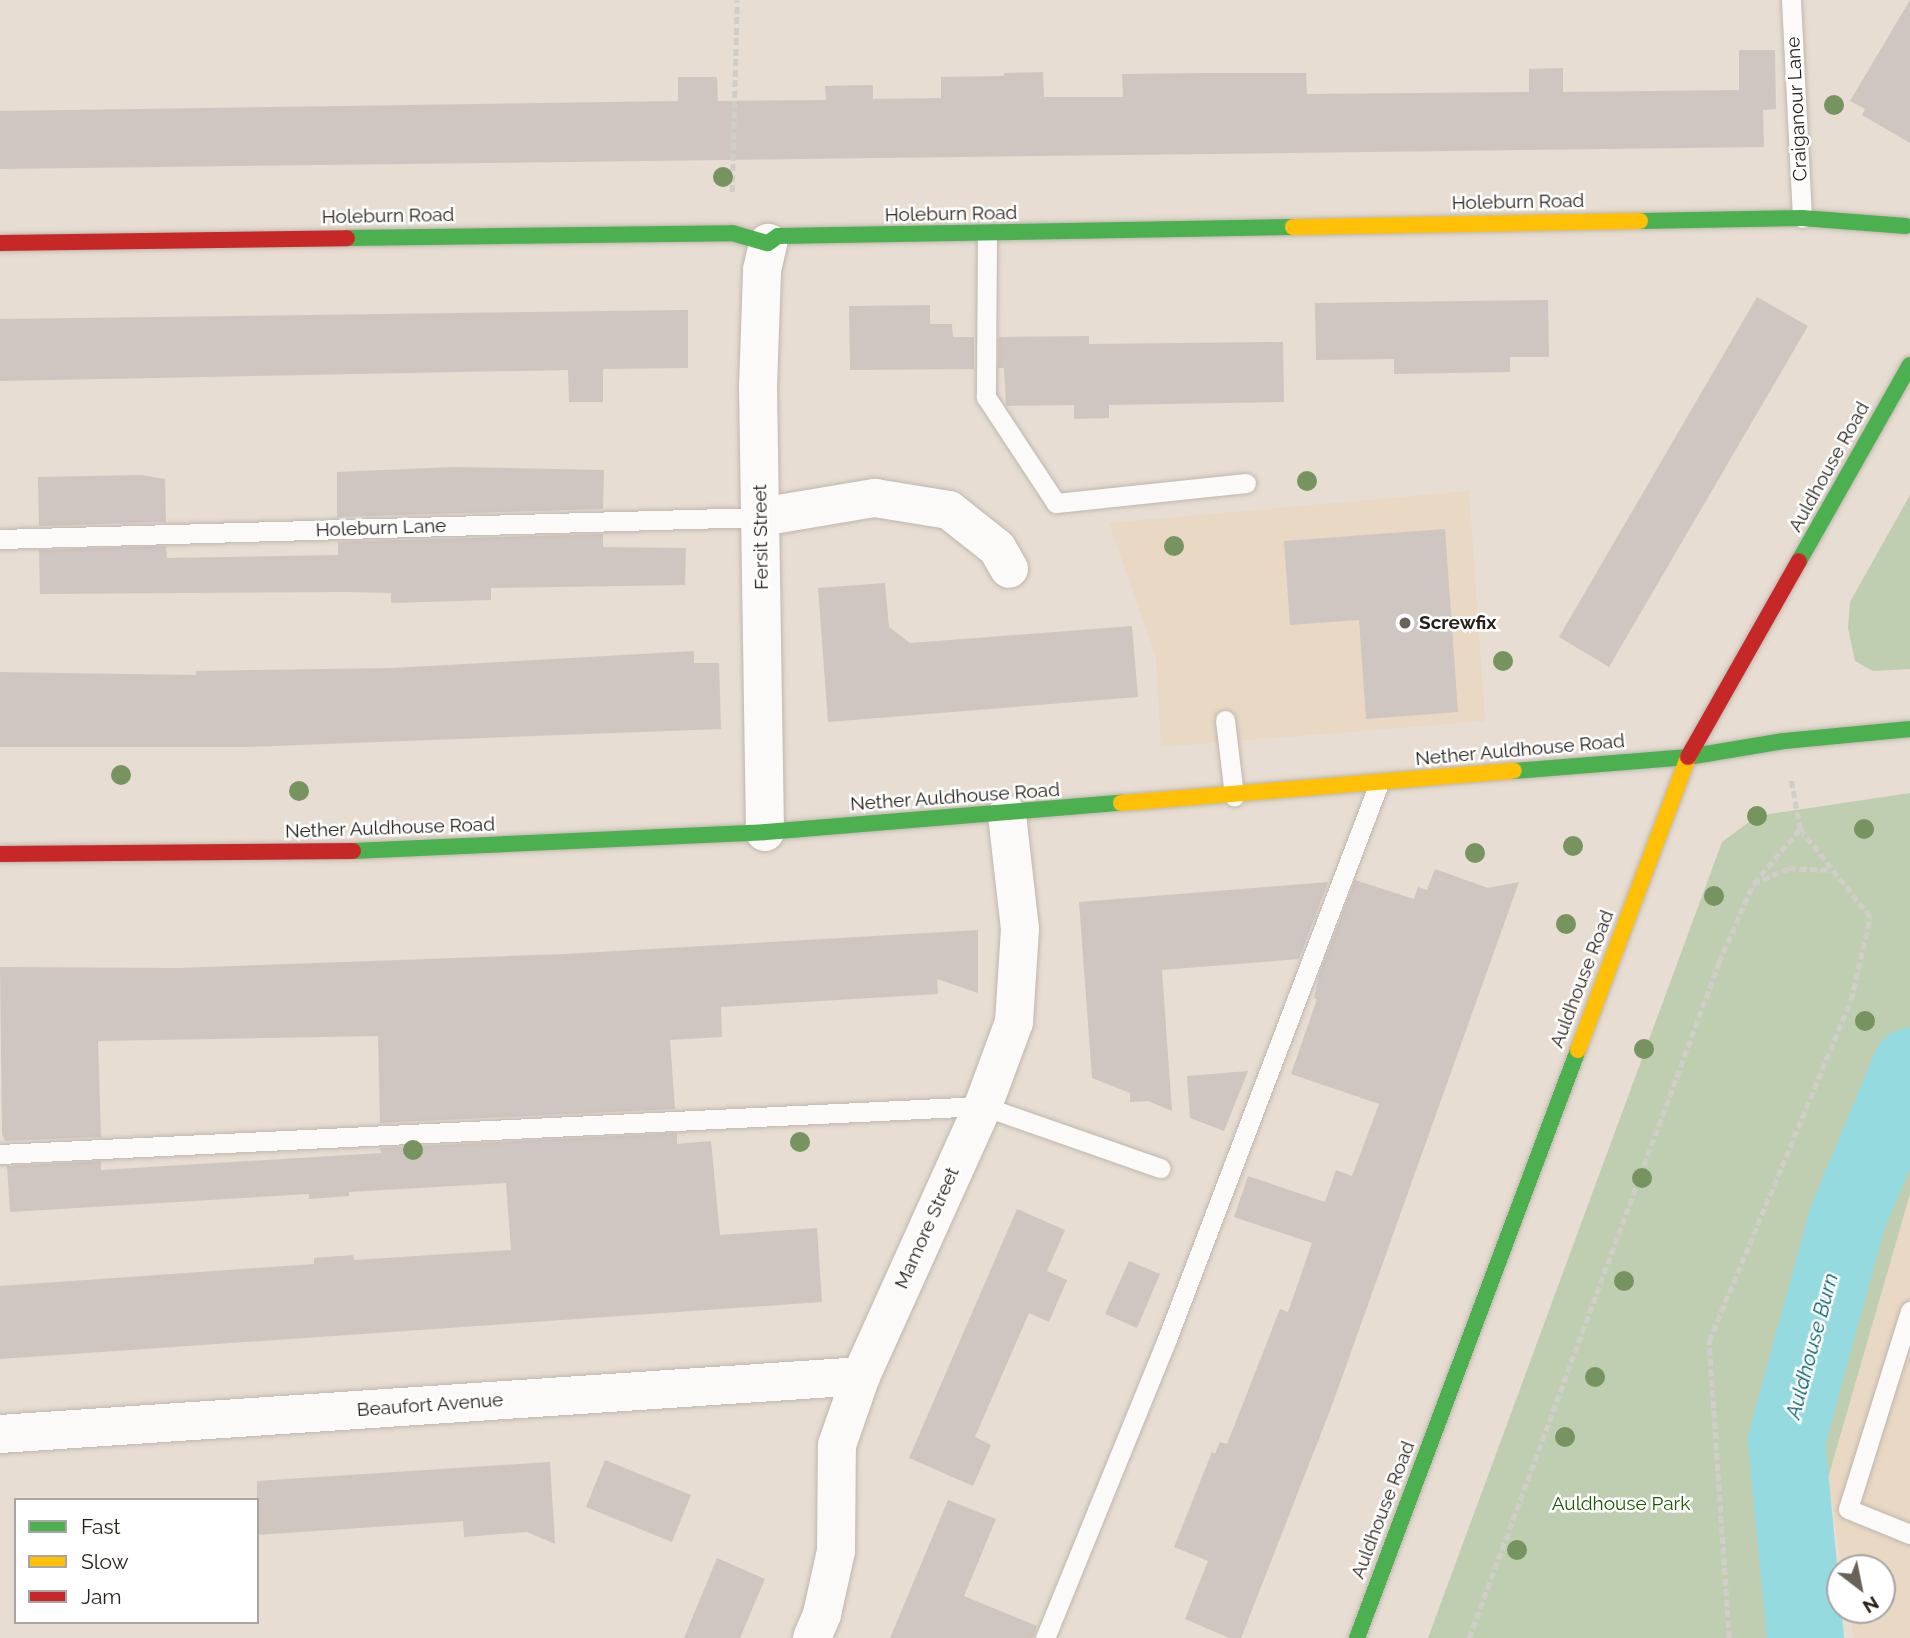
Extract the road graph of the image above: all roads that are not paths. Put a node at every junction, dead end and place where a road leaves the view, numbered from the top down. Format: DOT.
graph roads {
  1 [pos="1791,0"];
  2 [pos="1802,218"];
  3 [pos="1906,226"];
  4 [pos="986,235"];
  5 [pos="750,238"];
  6 [pos="0,243"];
  7 [pos="1910,365"];
  8 [pos="1246,484"];
  9 [pos="761,517"];
  10 [pos="0,539"];
  11 [pos="1009,569"];
  12 [pos="1225,720"];
  13 [pos="1910,729"];
  14 [pos="1688,757"];
  15 [pos="1379,783"];
  16 [pos="1234,796"];
  17 [pos="1007,816"];
  18 [pos="765,832"];
  19 [pos="0,854"];
  20 [pos="983,1105"];
  21 [pos="0,1154"];
  22 [pos="1160,1168"];
  23 [pos="1910,1311"];
  24 [pos="861,1376"];
  25 [pos="0,1434"];
  26 [pos="1910,1534"];
  27 [pos="812,1638"];
  28 [pos="1045,1638"];
  29 [pos="1357,1638"];
  1 -- 2 [label="lane, Craiganour Lane"];
  2 -- 3 [label="street, Holeburn Road"];
  2 -- 4 [label="street, Holeburn Road"];
  4 -- 5 [label="street, Holeburn Road"];
  4 -- 8 [label="lane"];
  5 -- 6 [label="street, Holeburn Road"];
  5 -- 9 [label="street, Fersit Street"];
  7 -- 14 [label="street, Auldhouse Road"];
  9 -- 10 [label="lane, Holeburn Lane"];
  9 -- 11 [label="street"];
  9 -- 18 [label="street, Fersit Street"];
  12 -- 16 [label="lane"];
  13 -- 14 [label="street, Nether Auldhouse Road"];
  14 -- 15 [label="street, Nether Auldhouse Road"];
  14 -- 29 [label="street, Auldhouse Road"];
  15 -- 16 [label="street, Nether Auldhouse Road"];
  15 -- 28 [label="lane"];
  16 -- 17 [label="street, Nether Auldhouse Road"];
  17 -- 18 [label="street, Nether Auldhouse Road"];
  17 -- 20 [label="street, Mamore Street"];
  18 -- 19 [label="street, Nether Auldhouse Road"];
  20 -- 21 [label="lane"];
  20 -- 22 [label="lane"];
  20 -- 24 [label="street, Mamore Street"];
  23 -- 26 [label="lane"];
  24 -- 25 [label="street, Beaufort Avenue"];
  24 -- 27 [label="street, Mamore Street"];
}
